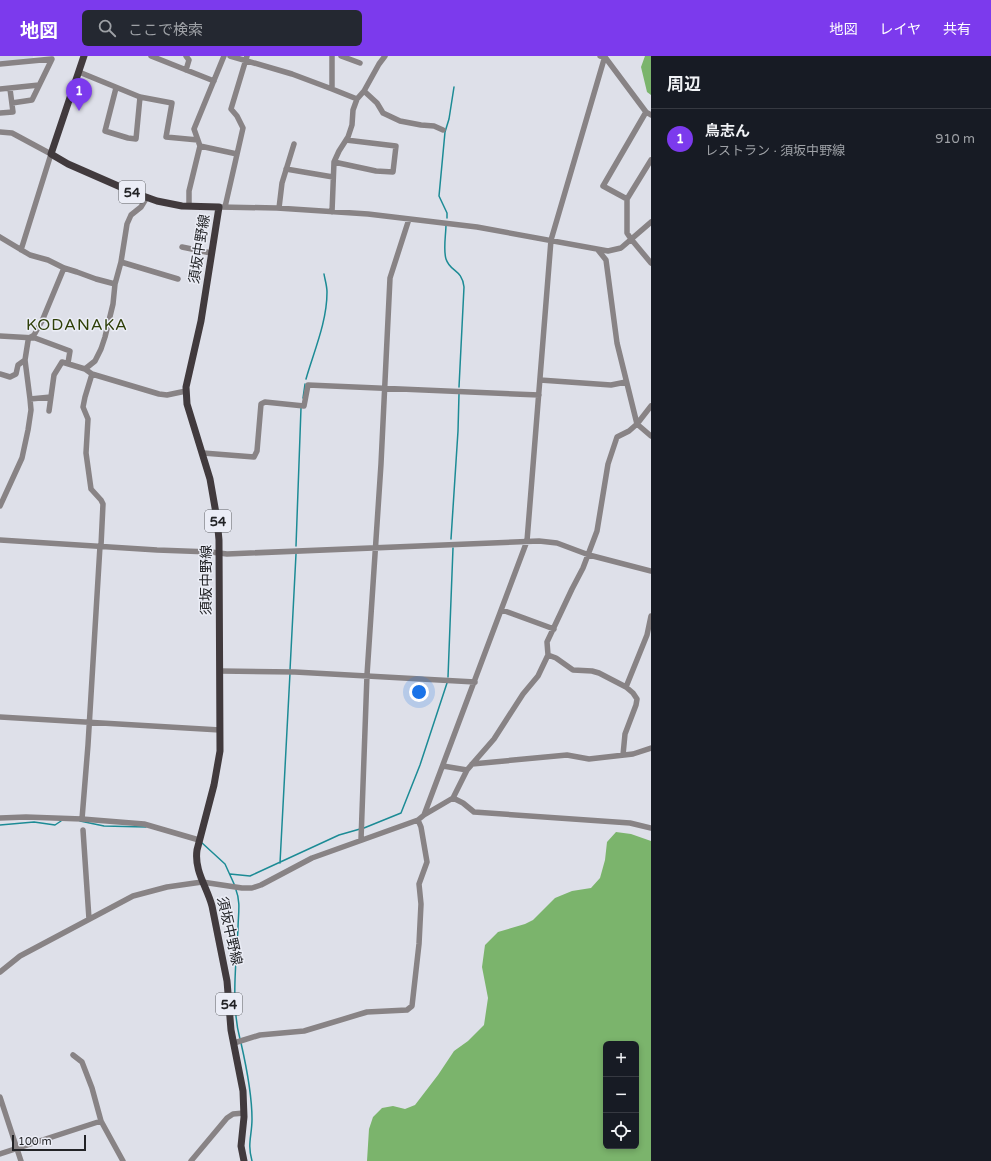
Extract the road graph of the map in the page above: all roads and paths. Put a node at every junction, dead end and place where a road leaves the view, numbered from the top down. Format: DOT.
graph roads {
  1 [pos="84,56"];
  2 [pos="151,56"];
  3 [pos="186,56"];
  4 [pos="224,56"];
  5 [pos="230,56"];
  6 [pos="332,56"];
  7 [pos="341,56"];
  8 [pos="386,56"];
  9 [pos="603,56"];
  10 [pos="246,58"];
  11 [pos="360,63"];
  12 [pos="0,64"];
  13 [pos="186,70"];
  14 [pos="79,72"];
  15 [pos="214,81"];
  16 [pos="39,85"];
  17 [pos="116,88"];
  18 [pos="0,89"];
  19 [pos="10,89"];
  20 [pos="332,90"];
  21 [pos="364,91"];
  22 [pos="140,97"];
  23 [pos="357,98"];
  24 [pos="12,103"];
  25 [pos="0,113"];
  26 [pos="648,114"];
  27 [pos="443,130"];
  28 [pos="0,132"];
  29 [pos="346,140"];
  30 [pos="199,143"];
  31 [pos="294,144"];
  32 [pos="51,154"];
  33 [pos="237,154"];
  34 [pos="651,160"];
  35 [pos="334,162"];
  36 [pos="286,169"];
  37 [pos="333,177"];
  38 [pos="147,197"];
  39 [pos="627,199"];
  40 [pos="189,206"];
  41 [pos="222,207"];
  42 [pos="279,208"];
  43 [pos="332,212"];
  44 [pos="408,219"];
  45 [pos="651,222"];
  46 [pos="1,239"];
  47 [pos="631,239"];
  48 [pos="551,240"];
  49 [pos="182,247"];
  50 [pos="21,250"];
  51 [pos="598,250"];
  52 [pos="211,253"];
  53 [pos="121,262"];
  54 [pos="651,263"];
  55 [pos="64,268"];
  56 [pos="178,278"];
  57 [pos="115,284"];
  58 [pos="0,336"];
  59 [pos="29,338"];
  60 [pos="24,360"];
  61 [pos="68,363"];
  62 [pos="86,369"];
  63 [pos="0,374"];
  64 [pos="92,374"];
  65 [pos="540,380"];
  66 [pos="626,382"];
  67 [pos="384,387"];
  68 [pos="186,391"];
  69 [pos="539,395"];
  70 [pos="50,397"];
  71 [pos="30,399"];
  72 [pos="651,406"];
  73 [pos="50,411"];
  74 [pos="637,424"];
  75 [pos="651,436"];
  76 [pos="203,453"];
  77 [pos="0,506"];
  78 [pos="0,540"];
  79 [pos="527,542"];
  80 [pos="100,546"];
  81 [pos="375,548"];
  82 [pos="219,553"];
  83 [pos="589,555"];
  84 [pos="651,571"];
  85 [pos="502,610"];
  86 [pos="651,616"];
  87 [pos="554,629"];
  88 [pos="649,636"];
  89 [pos="548,655"];
  90 [pos="220,671"];
  91 [pos="367,675"];
  92 [pos="475,682"];
  93 [pos="626,687"];
  94 [pos="0,717"];
  95 [pos="89,723"];
  96 [pos="220,730"];
  97 [pos="651,748"];
  98 [pos="623,755"];
  99 [pos="472,764"];
  100 [pos="443,766"];
  101 [pos="467,770"];
  102 [pos="454,798"];
  103 [pos="424,815"];
  104 [pos="0,818"];
  105 [pos="82,818"];
  106 [pos="418,820"];
  107 [pos="651,828"];
  108 [pos="83,830"];
  109 [pos="199,840"];
  110 [pos="360,840"];
  111 [pos="202,882"];
  112 [pos="89,919"];
  113 [pos="0,972"];
  114 [pos="238,1042"];
  115 [pos="73,1055"];
  116 [pos="0,1097"];
  117 [pos="244,1113"];
  118 [pos="101,1121"];
  119 [pos="16,1148"];
  120 [pos="0,1154"];
  121 [pos="21,1161"];
  122 [pos="123,1161"];
  123 [pos="191,1161"];
  124 [pos="244,1161"];
  1 -- 14 [label="main road"];
  2 -- 13 [label="street"];
  3 -- 13 [label="street"];
  4 -- 15 [label="street"];
  5 -- 10 [label="street"];
  6 -- 20 [label="street"];
  7 -- 11 [label="street"];
  8 -- 21 [label="street"];
  9 -- 26 [label="street"];
  9 -- 48 [label="street"];
  10 -- 20 [label="street"];
  10 -- 33 [label="street"];
  12 -- 16 [label="street"];
  13 -- 15 [label="street"];
  14 -- 17 [label="street"];
  14 -- 32 [label="main road"];
  15 -- 30 [label="street"];
  16 -- 19 [label="street"];
  16 -- 24 [label="street"];
  17 -- 22 [label="street"];
  17 -- 22 [label="street"];
  18 -- 19 [label="street"];
  19 -- 24 [label="street"];
  20 -- 23 [label="street"];
  21 -- 23 [label="street"];
  21 -- 27 [label="street"];
  22 -- 30 [label="street"];
  23 -- 29 [label="street"];
  24 -- 25 [label="street"];
  26 -- 39 [label="street"];
  28 -- 32 [label="street"];
  29 -- 35 [label="street"];
  29 -- 35 [label="street"];
  30 -- 33 [label="street"];
  30 -- 40 [label="street"];
  31 -- 36 [label="street"];
  32 -- 38 [label="main road, 須坂中野線 / 54"];
  32 -- 50 [label="street"];
  33 -- 41 [label="street"];
  34 -- 39 [label="street"];
  35 -- 37 [label="street"];
  36 -- 37 [label="street"];
  36 -- 42 [label="street"];
  37 -- 43 [label="street"];
  38 -- 40 [label="main road, 須坂中野線 / 54"];
  38 -- 53 [label="street"];
  39 -- 47 [label="street"];
  40 -- 41 [label="main road, 須坂中野線 / 54"];
  41 -- 42 [label="street"];
  41 -- 52 [label="main road, 須坂中野線 / 54"];
  42 -- 43 [label="street"];
  43 -- 44 [label="street"];
  44 -- 48 [label="street"];
  44 -- 67 [label="street"];
  45 -- 47 [label="street"];
  46 -- 50 [label="street"];
  47 -- 51 [label="street"];
  47 -- 54 [label="street"];
  48 -- 51 [label="street"];
  48 -- 65 [label="street"];
  49 -- 52 [label="street"];
  50 -- 55 [label="street"];
  51 -- 66 [label="street"];
  52 -- 68 [label="main road, 須坂中野線 / 54"];
  53 -- 56 [label="street"];
  53 -- 57 [label="street"];
  55 -- 57 [label="street"];
  55 -- 59 [label="street"];
  57 -- 62 [label="street"];
  58 -- 59 [label="street"];
  59 -- 60 [label="street"];
  59 -- 61 [label="street"];
  60 -- 63 [label="street"];
  60 -- 71 [label="street"];
  61 -- 62 [label="street"];
  61 -- 70 [label="street"];
  62 -- 64 [label="street"];
  64 -- 68 [label="street"];
  64 -- 80 [label="street"];
  65 -- 66 [label="street"];
  65 -- 69 [label="street"];
  66 -- 74 [label="street"];
  67 -- 69 [label="street"];
  67 -- 76 [label="street"];
  67 -- 81 [label="street"];
  68 -- 76 [label="main road, 須坂中野線 / 54"];
  69 -- 79 [label="street"];
  70 -- 71 [label="street"];
  70 -- 73 [label="street"];
  71 -- 77 [label="street"];
  72 -- 74 [label="street"];
  74 -- 75 [label="street"];
  74 -- 83 [label="street"];
  76 -- 82 [label="main road, 須坂中野線 / 54"];
  78 -- 80 [label="street"];
  79 -- 81 [label="street"];
  79 -- 83 [label="street"];
  79 -- 85 [label="street"];
  80 -- 82 [label="street"];
  80 -- 95 [label="street"];
  81 -- 82 [label="street"];
  81 -- 91 [label="street"];
  82 -- 90 [label="main road, 須坂中野線 / 54"];
  83 -- 84 [label="street"];
  83 -- 87 [label="street"];
  85 -- 87 [label="street"];
  85 -- 92 [label="street"];
  86 -- 88 [label="street"];
  87 -- 89 [label="street"];
  88 -- 93 [label="street"];
  89 -- 93 [label="street"];
  89 -- 99 [label="street"];
  90 -- 91 [label="street"];
  90 -- 96 [label="main road, 須坂中野線 / 54"];
  91 -- 92 [label="street"];
  91 -- 110 [label="street"];
  92 -- 100 [label="street"];
  93 -- 98 [label="street"];
  94 -- 95 [label="street"];
  95 -- 96 [label="street"];
  95 -- 105 [label="street"];
  96 -- 109 [label="main road, 須坂中野線 / 54"];
  97 -- 98 [label="street"];
  98 -- 99 [label="street"];
  99 -- 101 [label="street"];
  100 -- 101 [label="street"];
  100 -- 103 [label="street"];
  101 -- 102 [label="street"];
  102 -- 103 [label="street"];
  102 -- 107 [label="street"];
  103 -- 106 [label="street"];
  104 -- 105 [label="street"];
  105 -- 109 [label="street"];
  106 -- 110 [label="street"];
  106 -- 114 [label="street"];
  108 -- 112 [label="street"];
  109 -- 111 [label="main road, 須坂中野線 / 54"];
  110 -- 111 [label="street"];
  111 -- 112 [label="street"];
  111 -- 114 [label="main road, 須坂中野線 / 54"];
  112 -- 113 [label="street"];
  114 -- 117 [label="main road, 須坂中野線 / 54"];
  115 -- 118 [label="street"];
  116 -- 119 [label="street"];
  117 -- 123 [label="street"];
  117 -- 124 [label="main road, 須坂中野線 / 54"];
  118 -- 119 [label="street"];
  118 -- 122 [label="street"];
  119 -- 120 [label="street"];
  119 -- 121 [label="street"];
}
